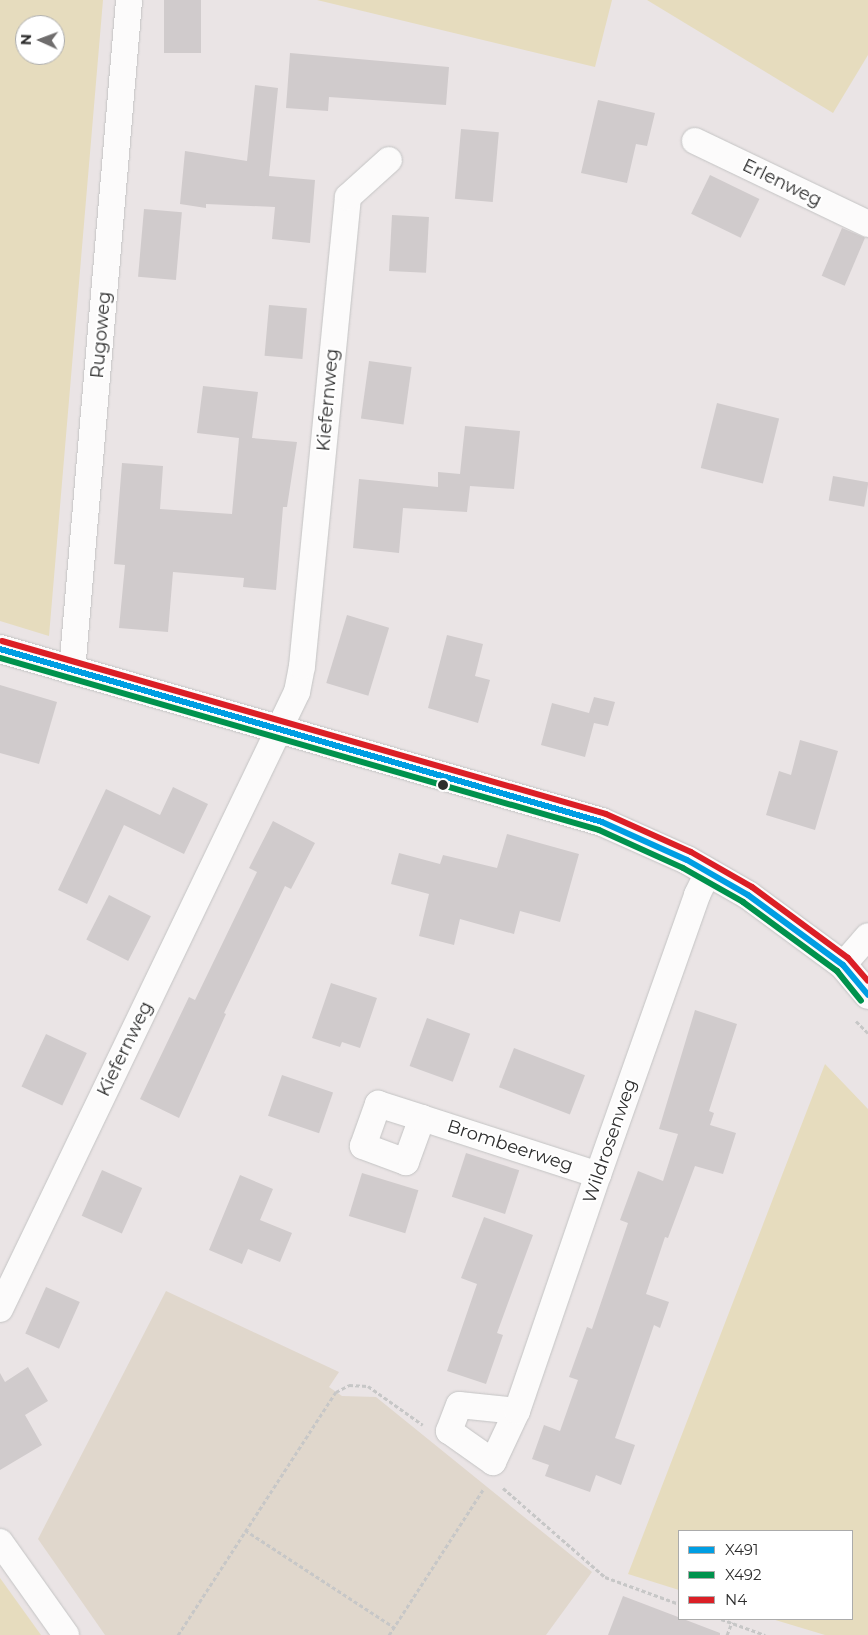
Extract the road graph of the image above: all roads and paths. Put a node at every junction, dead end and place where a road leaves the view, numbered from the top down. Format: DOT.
graph roads {
  1 [pos="129,0"];
  2 [pos="695,141"];
  3 [pos="389,160"];
  4 [pos="868,224"];
  5 [pos="0,649"];
  6 [pos="72,670"];
  7 [pos="281,728"];
  8 [pos="708,872"];
  9 [pos="868,936"];
  10 [pos="843,965"];
  11 [pos="868,994"];
  12 [pos="855,1020"];
  13 [pos="868,1033"];
  14 [pos="422,1118"];
  15 [pos="598,1175"];
  16 [pos="0,1309"];
  17 [pos="517,1411"];
  18 [pos="449,1432"];
  19 [pos="492,1469"];
  20 [pos="245,1530"];
  21 [pos="0,1542"];
  22 [pos="678,1604"];
  23 [pos="725,1620"];
  24 [pos="732,1622"];
  25 [pos="394,1627"];
  26 [pos="66,1635"];
  27 [pos="178,1635"];
  28 [pos="389,1635"];
  29 [pos="727,1635"];
  30 [pos="765,1635"];
  1 -- 6 [label="street, Rugoweg"];
  2 -- 4 [label="street, Erlenweg"];
  3 -- 7 [label="street, Kiefernweg"];
  5 -- 6 [label="street"];
  6 -- 7 [label="street"];
  7 -- 8 [label="street"];
  7 -- 16 [label="street, Kiefernweg"];
  8 -- 10 [label="street"];
  8 -- 15 [label="street, Wildrosenweg"];
  9 -- 10 [label="street"];
  10 -- 11 [label="street"];
  12 -- 13 [label="path"];
  14 -- 15 [label="street, Brombeerweg"];
  15 -- 17 [label="street, Wildrosenweg"];
  17 -- 18 [label="street"];
  17 -- 19 [label="street, Wildrosenweg"];
  18 -- 19 [label="street"];
  18 -- 20 [label="path"];
  19 -- 22 [label="path"];
  19 -- 25 [label="path"];
  20 -- 25 [label="path"];
  20 -- 27 [label="path"];
  21 -- 26 [label="street"];
  23 -- 24 [label="path"];
  24 -- 29 [label="path"];
  24 -- 30 [label="path"];
  25 -- 28 [label="path"];
}
